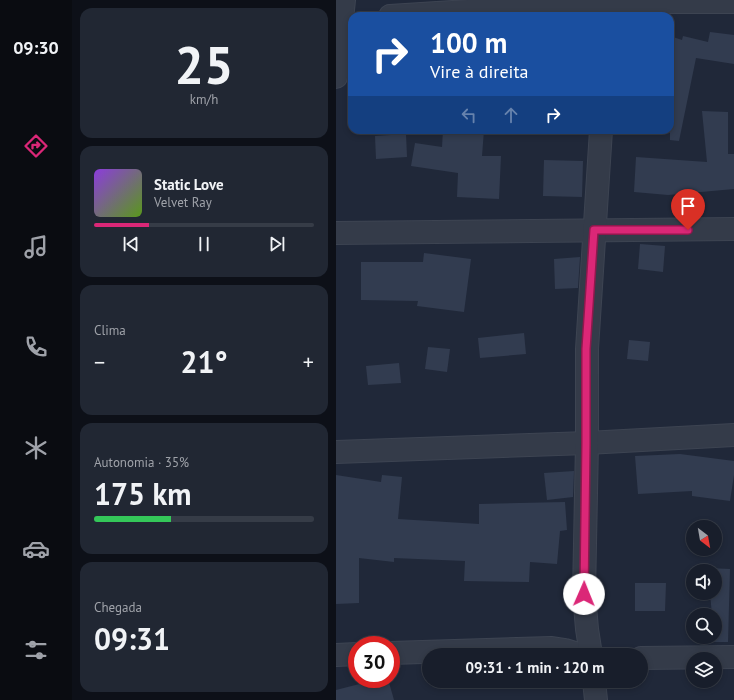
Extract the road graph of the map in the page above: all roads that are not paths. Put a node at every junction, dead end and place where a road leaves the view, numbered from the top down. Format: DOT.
graph roads {
  1 [pos="734,2"];
  2 [pos="609,6"];
  3 [pos="346,12"];
  4 [pos="478,12"];
  5 [pos="336,77"];
  6 [pos="601,134"];
  7 [pos="734,229"];
  8 [pos="594,230"];
  9 [pos="336,233"];
  10 [pos="734,436"];
  11 [pos="586,443"];
  12 [pos="336,452"];
  13 [pos="590,648"];
  14 [pos="422,652"];
  15 [pos="400,653"];
  16 [pos="348,654"];
  17 [pos="336,655"];
  18 [pos="734,657"];
  19 [pos="648,658"];
  20 [pos="595,688"];
  21 [pos="596,700"];
  1 -- 2 [label="street"];
  2 -- 4 [label="street"];
  3 -- 5 [label="street"];
  6 -- 8 [label="street"];
  7 -- 8 [label="street"];
  8 -- 9 [label="street"];
  8 -- 11 [label="street"];
  10 -- 11 [label="street"];
  11 -- 12 [label="street"];
  11 -- 13 [label="street"];
  14 -- 15 [label="street"];
  16 -- 17 [label="street"];
  18 -- 19 [label="street"];
  20 -- 21 [label="street"];
}
